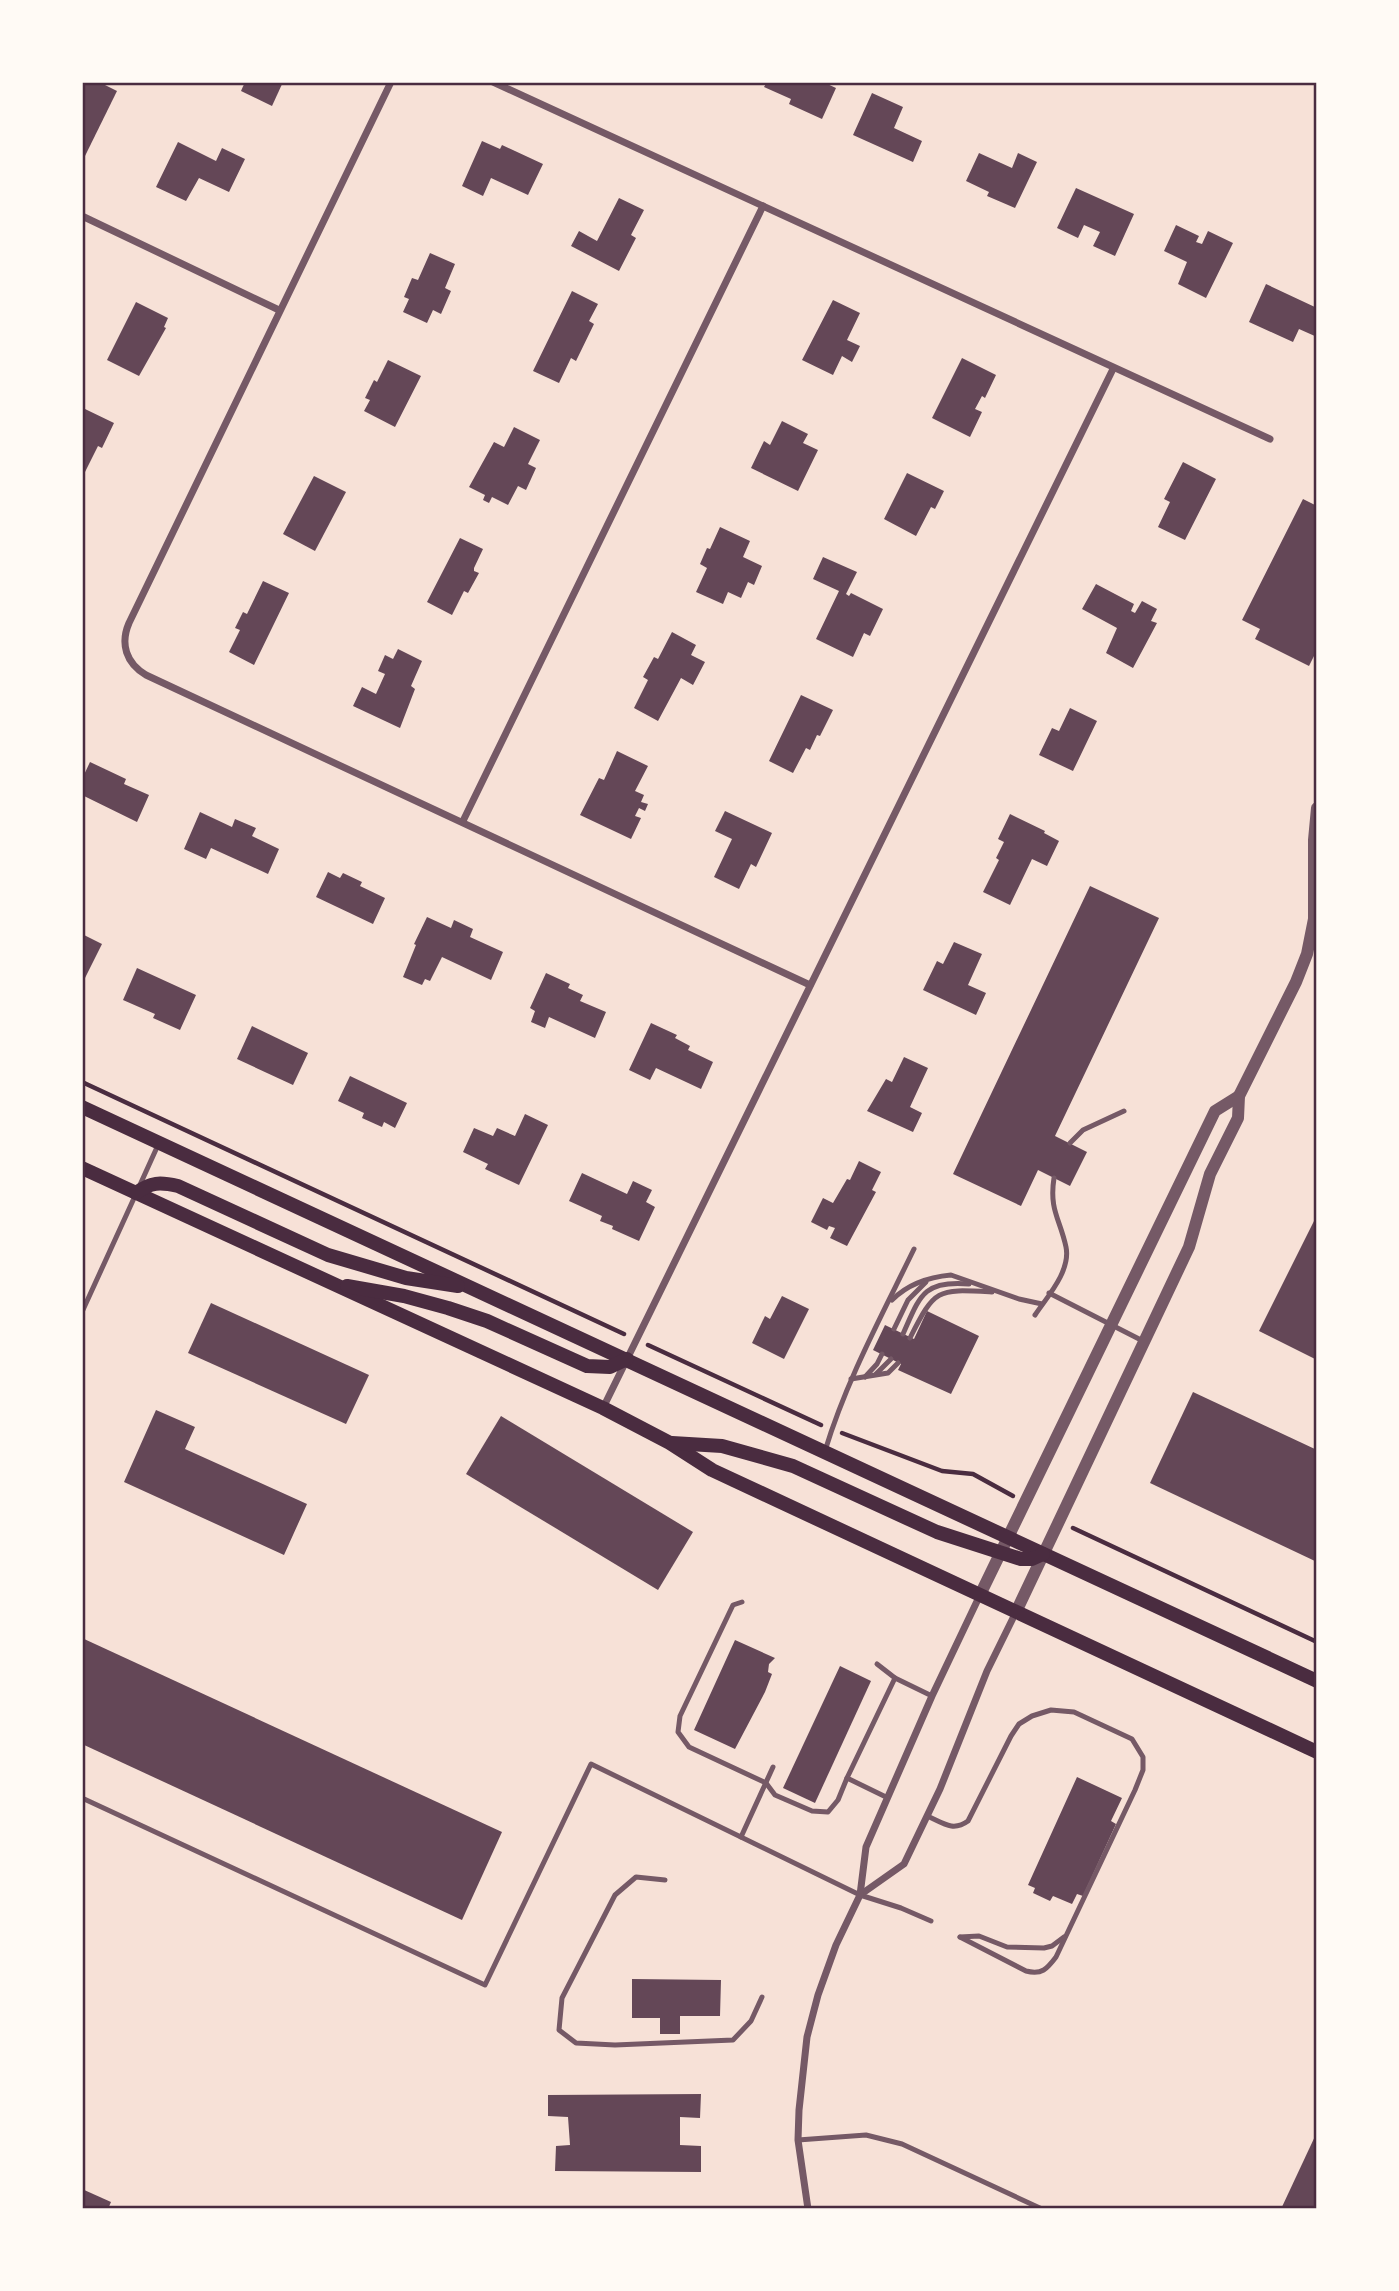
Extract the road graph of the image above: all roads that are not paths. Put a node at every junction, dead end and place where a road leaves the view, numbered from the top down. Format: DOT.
graph roads {
  1 [pos="391,82"];
  2 [pos="493,82"];
  3 [pos="763,205"];
  4 [pos="82,216"];
  5 [pos="279,310"];
  6 [pos="1113,369"];
  7 [pos="1270,439"];
  8 [pos="1317,808"];
  9 [pos="463,821"];
  10 [pos="810,985"];
  11 [pos="1239,1096"];
  12 [pos="82,1107"];
  13 [pos="1124,1111"];
  14 [pos="159,1142"];
  15 [pos="1070,1143"];
  16 [pos="82,1168"];
  17 [pos="1054,1178"];
  18 [pos="136,1193"];
  19 [pos="915,1249"];
  20 [pos="929,1279"];
  21 [pos="327,1282"];
  22 [pos="979,1285"];
  23 [pos="473,1288"];
  24 [pos="1002,1293"];
  25 [pos="1049,1293"];
  26 [pos="888,1304"];
  27 [pos="1042,1304"];
  28 [pos="82,1312"];
  29 [pos="1035,1315"];
  30 [pos="1110,1325"];
  31 [pos="894,1329"];
  32 [pos="903,1334"];
  33 [pos="910,1338"];
  34 [pos="1143,1341"];
  35 [pos="882,1354"];
  36 [pos="627,1359"];
  37 [pos="891,1359"];
  38 [pos="898,1363"];
  39 [pos="875,1376"];
  40 [pos="865,1377"];
  41 [pos="851,1379"];
  42 [pos="603,1408"];
  43 [pos="670,1443"];
  44 [pos="825,1451"];
  45 [pos="1009,1538"];
  46 [pos="1002,1552"];
  47 [pos="1043,1554"];
  48 [pos="980,1595"];
  49 [pos="741,1602"];
  50 [pos="1016,1612"];
  51 [pos="877,1664"];
  52 [pos="895,1678"];
  53 [pos="1317,1681"];
  54 [pos="932,1696"];
  55 [pos="1317,1752"];
  56 [pos="773,1767"];
  57 [pos="847,1778"];
  58 [pos="766,1783"];
  59 [pos="886,1797"];
  60 [pos="82,1798"];
  61 [pos="927,1816"];
  62 [pos="741,1837"];
  63 [pos="665,1880"];
  64 [pos="860,1895"];
  65 [pos="931,1922"];
  66 [pos="1068,1933"];
  67 [pos="762,1997"];
  68 [pos="798,2140"];
  69 [pos="808,2209"];
  70 [pos="1042,2209"];
  1 -- 5 [label="street"];
  2 -- 3 [label="street"];
  3 -- 6 [label="street"];
  3 -- 9 [label="street"];
  4 -- 5 [label="street"];
  5 -- 9 [label="street"];
  6 -- 7 [label="street"];
  6 -- 10 [label="street"];
  8 -- 11 [label="street"];
  9 -- 10 [label="street"];
  10 -- 36 [label="street"];
  11 -- 30 [label="street"];
  11 -- 34 [label="street"];
  12 -- 14 [label="main road"];
  13 -- 15 [label="lane"];
  14 -- 18 [label="lane"];
  14 -- 23 [label="main road"];
  16 -- 18 [label="main road"];
  17 -- 25 [label="lane"];
  18 -- 21 [label="main road"];
  18 -- 23 [label="main road"];
  18 -- 28 [label="lane"];
  19 -- 26 [label="lane"];
  20 -- 22 [label="lane"];
  20 -- 26 [label="lane"];
  20 -- 31 [label="lane"];
  21 -- 36 [label="main road"];
  21 -- 42 [label="main road"];
  22 -- 24 [label="lane"];
  22 -- 32 [label="lane"];
  23 -- 36 [label="main road"];
  24 -- 27 [label="lane"];
  24 -- 33 [label="lane"];
  25 -- 27 [label="lane"];
  25 -- 30 [label="lane"];
  26 -- 41 [label="lane"];
  27 -- 29 [label="lane"];
  30 -- 34 [label="lane"];
  30 -- 45 [label="street"];
  34 -- 47 [label="street"];
  35 -- 40 [label="lane"];
  36 -- 42 [label="street"];
  36 -- 44 [label="main road"];
  37 -- 39 [label="lane"];
  38 -- 39 [label="lane"];
  39 -- 40 [label="lane"];
  40 -- 41 [label="lane"];
  41 -- 44 [label="lane"];
  42 -- 43 [label="main road"];
  43 -- 46 [label="main road"];
  43 -- 48 [label="main road"];
  44 -- 45 [label="main road"];
  45 -- 46 [label="street"];
  45 -- 47 [label="main road"];
  46 -- 47 [label="main road"];
  46 -- 48 [label="street"];
  47 -- 50 [label="street"];
  47 -- 53 [label="main road"];
  48 -- 50 [label="main road"];
  48 -- 54 [label="street"];
  49 -- 58 [label="lane"];
  50 -- 55 [label="main road"];
  50 -- 61 [label="street"];
  51 -- 52 [label="lane"];
  52 -- 54 [label="lane"];
  52 -- 57 [label="lane"];
  54 -- 59 [label="street"];
  56 -- 58 [label="lane"];
  57 -- 58 [label="lane"];
  57 -- 59 [label="lane"];
  58 -- 62 [label="lane"];
  59 -- 64 [label="street"];
  60 -- 62 [label="lane"];
  61 -- 64 [label="street"];
  61 -- 66 [label="lane"];
  62 -- 64 [label="lane"];
  63 -- 67 [label="lane"];
  64 -- 65 [label="lane"];
  64 -- 68 [label="street"];
  66 -- 66 [label="lane"];
  68 -- 69 [label="street"];
  68 -- 70 [label="lane"];
}
